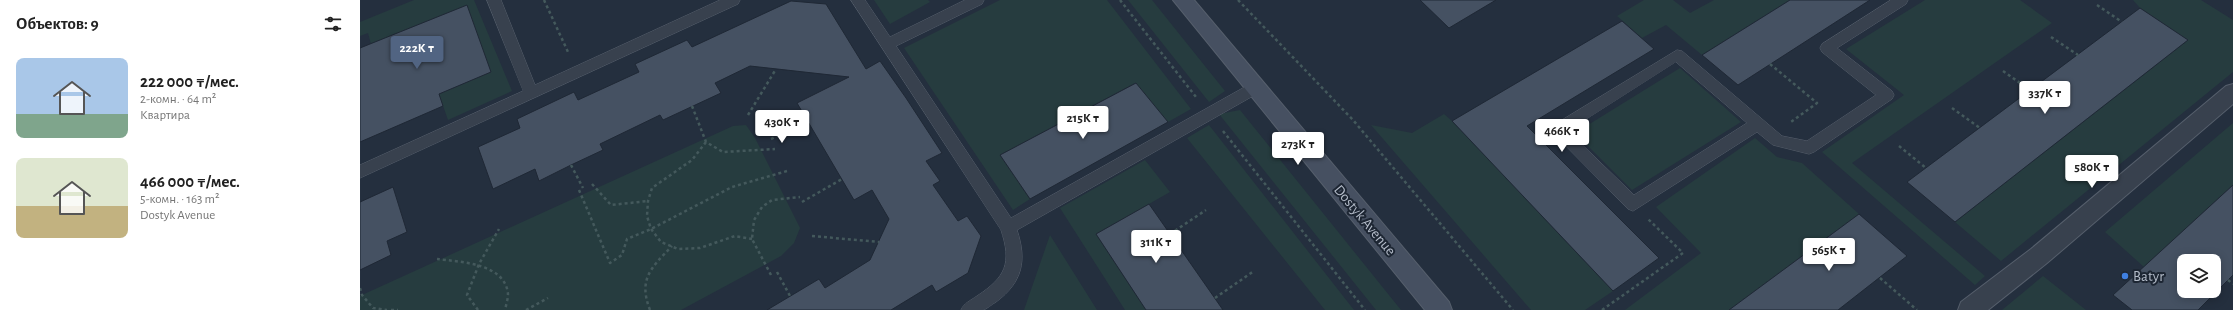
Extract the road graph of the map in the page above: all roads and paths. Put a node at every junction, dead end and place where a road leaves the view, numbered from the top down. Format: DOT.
graph roads {
  1 [pos="494,0"];
  2 [pos="544,0"];
  3 [pos="733,0"];
  4 [pos="858,0"];
  5 [pos="977,0"];
  6 [pos="1120,0"];
  7 [pos="1183,0"];
  8 [pos="1238,0"];
  9 [pos="1902,0"];
  10 [pos="2097,5"];
  11 [pos="2122,22"];
  12 [pos="2051,37"];
  13 [pos="888,44"];
  14 [pos="2078,55"];
  15 [pos="1770,64"];
  16 [pos="776,69"];
  17 [pos="2003,71"];
  18 [pos="577,72"];
  19 [pos="1255,88"];
  20 [pos="2030,90"];
  21 [pos="2233,92"];
  22 [pos="531,93"];
  23 [pos="692,106"];
  24 [pos="1952,108"];
  25 [pos="1209,114"];
  26 [pos="748,115"];
  27 [pos="807,122"];
  28 [pos="1758,124"];
  29 [pos="1980,128"];
  30 [pos="1771,135"];
  31 [pos="771,139"];
  32 [pos="706,142"];
  33 [pos="1899,146"];
  34 [pos="776,148"];
  35 [pos="571,165"];
  36 [pos="1926,168"];
  37 [pos="787,171"];
  38 [pos="360,172"];
  39 [pos="842,179"];
  40 [pos="592,184"];
  41 [pos="583,188"];
  42 [pos="578,190"];
  43 [pos="800,197"];
  44 [pos="648,200"];
  45 [pos="802,202"];
  46 [pos="1633,204"];
  47 [pos="1206,210"];
  48 [pos="1008,227"];
  49 [pos="499,229"];
  50 [pos="650,230"];
  51 [pos="1170,234"];
  52 [pos="812,236"];
  53 [pos="752,238"];
  54 [pos="878,242"];
  55 [pos="672,246"];
  56 [pos="437,259"];
  57 [pos="479,264"];
  58 [pos="1254,271"];
  59 [pos="777,272"];
  60 [pos="770,275"];
  61 [pos="1880,278"];
  62 [pos="2228,280"];
  63 [pos="2233,284"];
  64 [pos="360,288"];
  65 [pos="790,296"];
  66 [pos="548,298"];
  67 [pos="1215,298"];
  68 [pos="387,310"];
  69 [pos="391,310"];
  70 [pos="398,310"];
  71 [pos="478,310"];
  72 [pos="505,310"];
  73 [pos="526,310"];
  74 [pos="650,310"];
  75 [pos="969,310"];
  76 [pos="1365,310"];
  77 [pos="1440,310"];
  78 [pos="1513,310"];
  79 [pos="1602,310"];
  80 [pos="1917,310"];
  81 [pos="1970,310"];
  1 -- 22 [label="lane"];
  2 -- 18 [label="path"];
  3 -- 18 [label="lane"];
  4 -- 13 [label="lane"];
  5 -- 13 [label="lane"];
  6 -- 25 [label="path"];
  7 -- 19 [label="main road, Dostyk Avenue"];
  8 -- 78 [label="path"];
  9 -- 30 [label="lane"];
  10 -- 11 [label="path"];
  12 -- 14 [label="path"];
  13 -- 48 [label="lane"];
  15 -- 30 [label="path"];
  16 -- 26 [label="path"];
  17 -- 20 [label="path"];
  18 -- 22 [label="lane"];
  19 -- 25 [label="lane"];
  19 -- 77 [label="main road, Dostyk Avenue"];
  21 -- 81 [label="street"];
  22 -- 38 [label="lane"];
  23 -- 32 [label="path"];
  24 -- 29 [label="path"];
  25 -- 48 [label="lane"];
  25 -- 76 [label="path"];
  27 -- 31 [label="path"];
  28 -- 30 [label="lane"];
  28 -- 46 [label="lane"];
  28 -- 46 [label="lane"];
  32 -- 34 [label="path"];
  32 -- 44 [label="path"];
  33 -- 36 [label="path"];
  35 -- 41 [label="path"];
  37 -- 50 [label="path"];
  39 -- 45 [label="path"];
  40 -- 44 [label="path"];
  42 -- 50 [label="path"];
  43 -- 53 [label="path"];
  44 -- 50 [label="path"];
  46 -- 79 [label="path"];
  47 -- 51 [label="path"];
  48 -- 75 [label="lane"];
  49 -- 57 [label="path"];
  50 -- 55 [label="path"];
  52 -- 54 [label="path"];
  53 -- 55 [label="path"];
  53 -- 60 [label="path"];
  55 -- 74 [label="path"];
  56 -- 57 [label="path"];
  57 -- 71 [label="path"];
  57 -- 72 [label="path"];
  58 -- 67 [label="path"];
  59 -- 65 [label="path"];
  61 -- 80 [label="path"];
  62 -- 63 [label="path"];
  64 -- 68 [label="path"];
  66 -- 73 [label="path"];
  69 -- 70 [label="path"];
}
